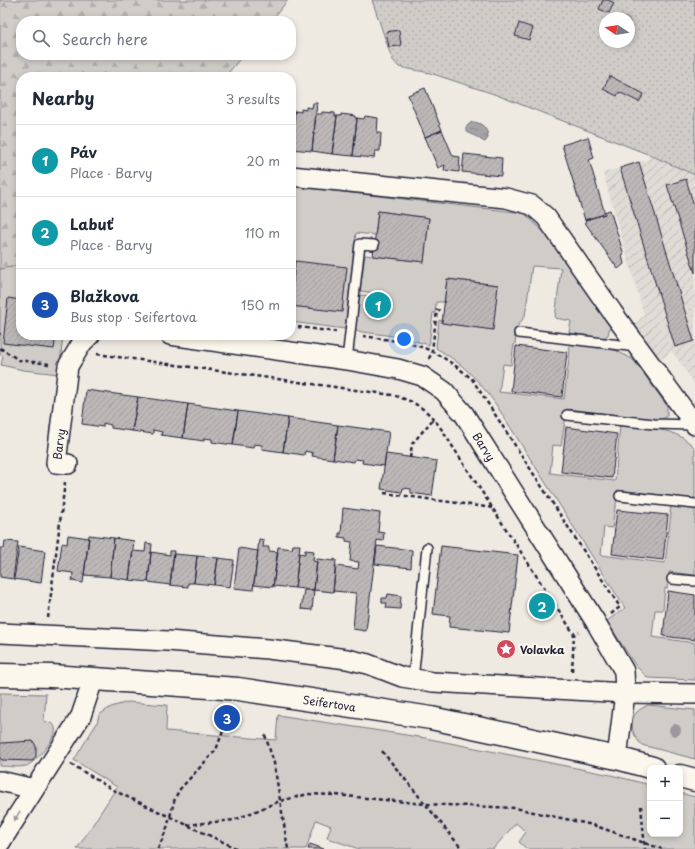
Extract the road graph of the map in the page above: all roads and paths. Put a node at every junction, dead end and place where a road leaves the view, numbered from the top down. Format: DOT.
graph roads {
  1 [pos="296,177"];
  2 [pos="374,245"];
  3 [pos="443,310"];
  4 [pos="519,333"];
  5 [pos="85,340"];
  6 [pos="222,340"];
  7 [pos="639,347"];
  8 [pos="0,348"];
  9 [pos="93,354"];
  10 [pos="347,360"];
  11 [pos="68,366"];
  12 [pos="422,376"];
  13 [pos="567,415"];
  14 [pos="434,418"];
  15 [pos="695,425"];
  16 [pos="410,458"];
  17 [pos="68,464"];
  18 [pos="384,494"];
  19 [pos="620,496"];
  20 [pos="695,504"];
  21 [pos="493,508"];
  22 [pos="426,548"];
  23 [pos="672,579"];
  24 [pos="695,581"];
  25 [pos="51,597"];
  26 [pos="0,633"];
  27 [pos="574,634"];
  28 [pos="0,675"];
  29 [pos="413,679"];
  30 [pos="93,680"];
  31 [pos="625,693"];
  32 [pos="695,694"];
  33 [pos="223,731"];
  34 [pos="265,735"];
  35 [pos="382,751"];
  36 [pos="617,758"];
  37 [pos="70,763"];
  38 [pos="647,766"];
  39 [pos="683,777"];
  40 [pos="695,780"];
  41 [pos="0,782"];
  42 [pos="34,789"];
  43 [pos="280,801"];
  44 [pos="425,804"];
  45 [pos="642,806"];
  46 [pos="170,817"];
  47 [pos="187,825"];
  48 [pos="0,843"];
  49 [pos="644,843"];
  50 [pos="158,849"];
  51 [pos="238,849"];
  52 [pos="288,849"];
  53 [pos="462,849"];
  54 [pos="645,849"];
  55 [pos="662,849"];
  1 -- 7 [label="street"];
  2 -- 10 [label="lane"];
  3 -- 12 [label="path"];
  4 -- 7 [label="lane"];
  5 -- 11 [label="street, Barvy"];
  6 -- 10 [label="street, Barvy"];
  7 -- 15 [label="street"];
  8 -- 11 [label="path"];
  9 -- 14 [label="path"];
  10 -- 12 [label="street, Barvy"];
  11 -- 17 [label="street, Barvy"];
  12 -- 31 [label="street, Barvy"];
  13 -- 15 [label="lane"];
  14 -- 16 [label="path"];
  14 -- 21 [label="path"];
  17 -- 25 [label="path, Barvy"];
  18 -- 21 [label="path"];
  19 -- 20 [label="lane"];
  21 -- 27 [label="path"];
  22 -- 29 [label="lane"];
  23 -- 24 [label="lane"];
  26 -- 29 [label="street"];
  28 -- 30 [label="street, Seifertova"];
  29 -- 31 [label="street"];
  30 -- 36 [label="street, Seifertova"];
  30 -- 42 [label="street"];
  31 -- 32 [label="street"];
  31 -- 36 [label="street, Barvy"];
  33 -- 46 [label="path"];
  34 -- 43 [label="path"];
  35 -- 44 [label="path"];
  36 -- 38 [label="street, Seifertova"];
  37 -- 46 [label="path"];
  39 -- 40 [label="street"];
  41 -- 42 [label="street"];
  42 -- 48 [label="street, one-way"];
  43 -- 44 [label="path"];
  43 -- 47 [label="path"];
  43 -- 52 [label="path"];
  44 -- 49 [label="path"];
  44 -- 53 [label="path"];
  45 -- 49 [label="path"];
  46 -- 47 [label="path"];
  46 -- 50 [label="path"];
  47 -- 51 [label="path"];
  49 -- 54 [label="path"];
  49 -- 55 [label="path"];
}
